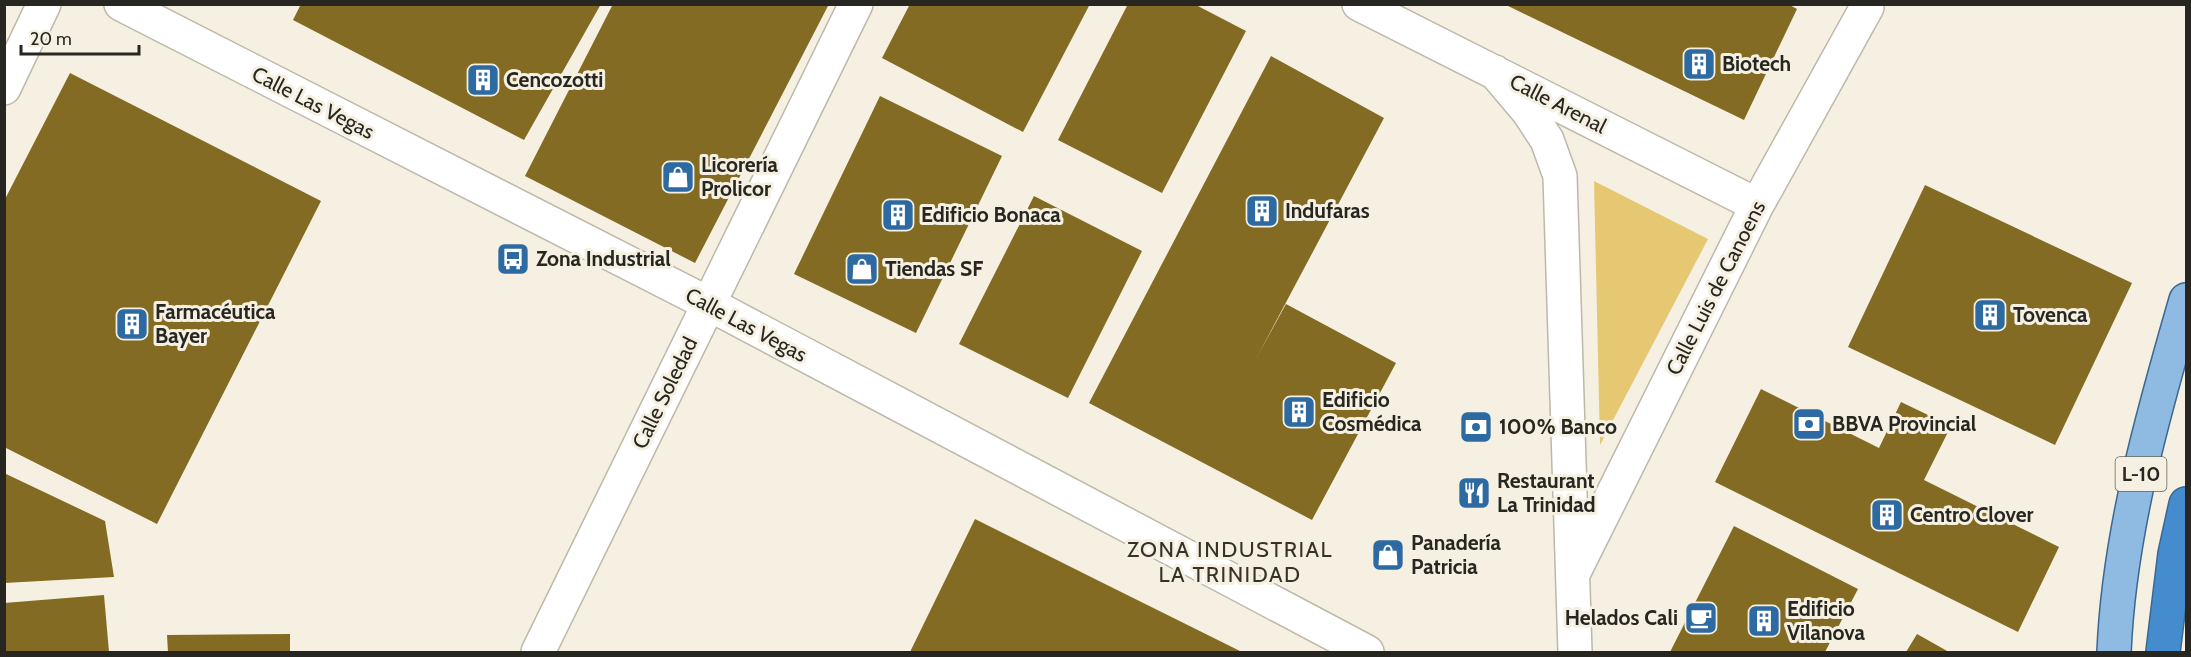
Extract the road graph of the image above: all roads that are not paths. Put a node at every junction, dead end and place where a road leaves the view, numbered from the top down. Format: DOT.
graph roads {
  1 [pos="44,4"];
  2 [pos="121,4"];
  3 [pos="856,4"];
  4 [pos="1359,4"];
  5 [pos="1867,7"];
  6 [pos="1495,72"];
  7 [pos="4,88"];
  8 [pos="1757,205"];
  9 [pos="2187,300"];
  10 [pos="709,304"];
  11 [pos="2187,504"];
  12 [pos="1573,574"];
  13 [pos="538,652"];
  14 [pos="1366,652"];
  15 [pos="1575,652"];
  16 [pos="2115,652"];
  17 [pos="2163,652"];
  1 -- 7 [label="street"];
  2 -- 10 [label="street, Calle Las Vegas"];
  3 -- 10 [label="street, Calle Soledad"];
  4 -- 6 [label="street, Calle Arenal"];
  5 -- 8 [label="street, Calle Luis de Canoens"];
  6 -- 8 [label="street, Calle Arenal"];
  6 -- 12 [label="street, Calle Luis de Canoens"];
  8 -- 12 [label="street, Calle Luis de Canoens"];
  9 -- 16 [label="main road, L-10"];
  10 -- 13 [label="street, Calle Soledad"];
  10 -- 14 [label="street, Calle Las Vegas"];
  11 -- 17 [label="highway, L-10"];
  12 -- 15 [label="street, Calle Luis de Canoens"];
}
